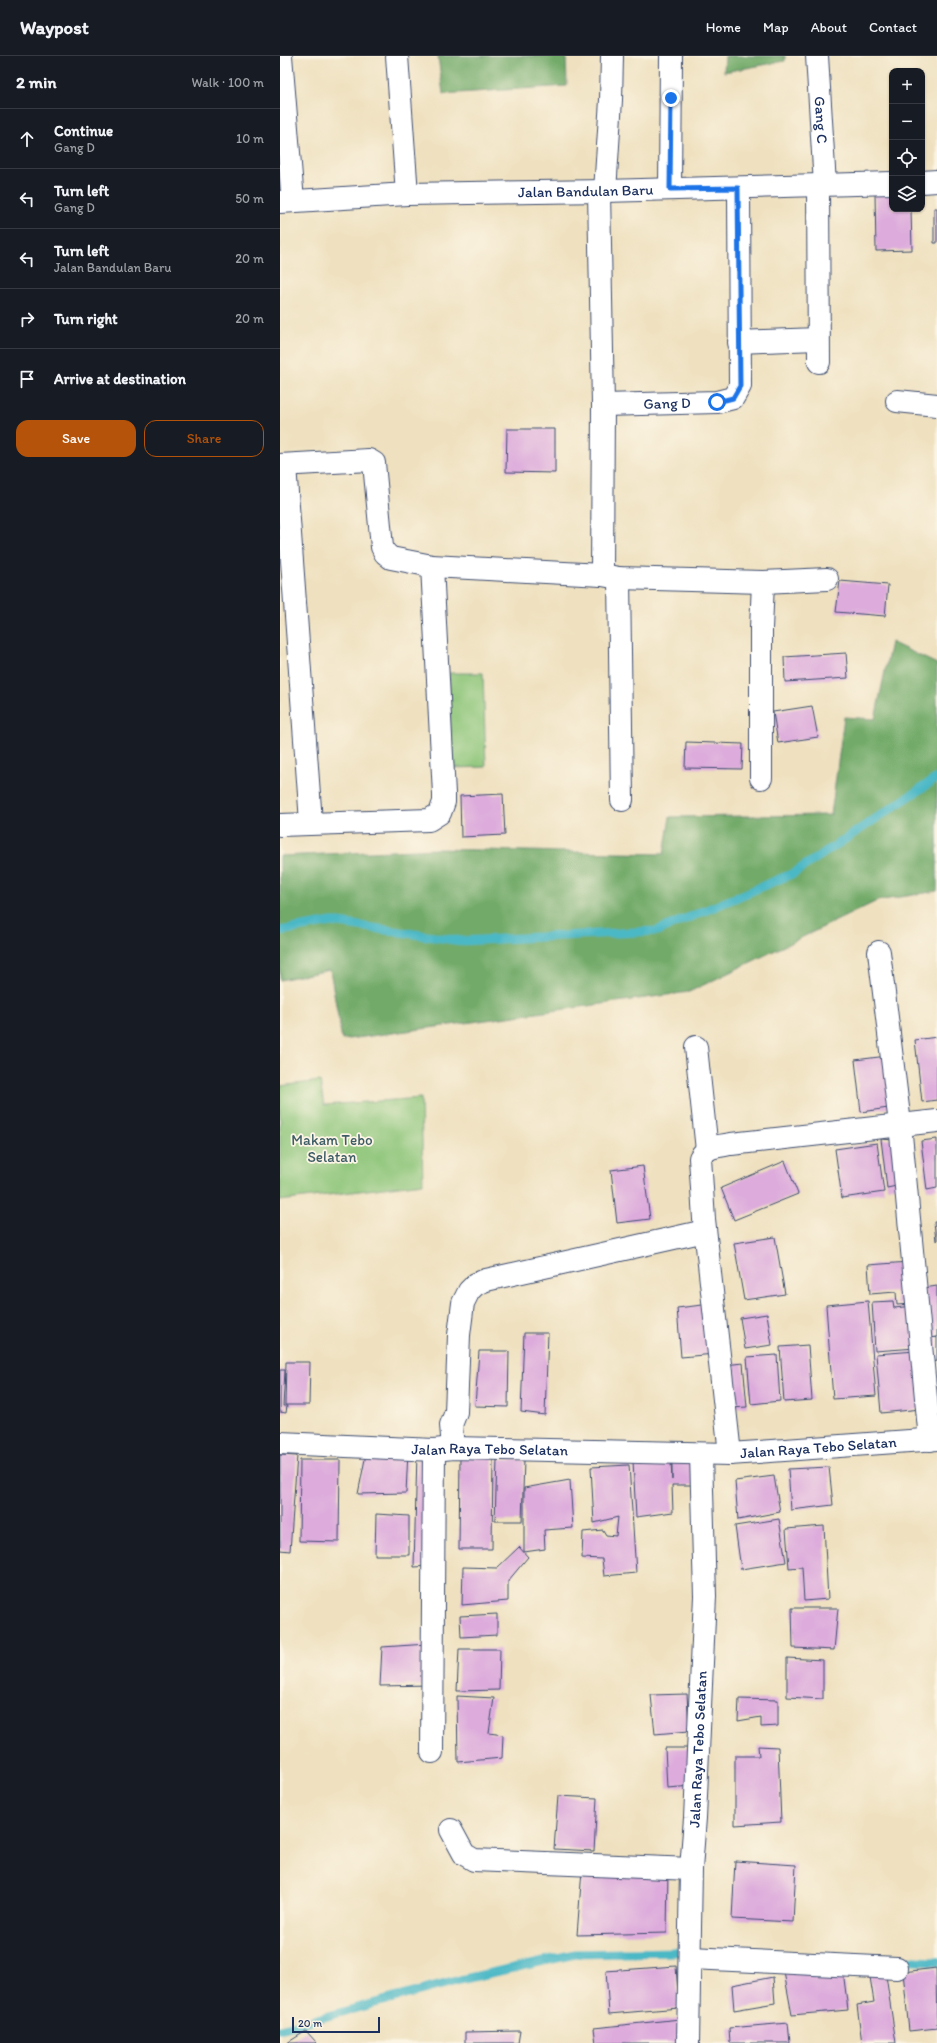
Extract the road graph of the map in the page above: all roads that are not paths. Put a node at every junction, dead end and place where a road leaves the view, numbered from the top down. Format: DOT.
graph roads {
  1 [pos="281,56"];
  2 [pos="397,56"];
  3 [pos="612,56"];
  4 [pos="671,56"];
  5 [pos="817,56"];
  6 [pos="937,181"];
  7 [pos="889,182"];
  8 [pos="925,182"];
  9 [pos="822,185"];
  10 [pos="738,188"];
  11 [pos="670,189"];
  12 [pos="602,191"];
  13 [pos="407,194"];
  14 [pos="286,202"];
  15 [pos="818,339"];
  16 [pos="739,342"];
  17 [pos="819,362"];
  18 [pos="896,401"];
  19 [pos="603,405"];
  20 [pos="937,405"];
  21 [pos="283,465"];
  22 [pos="432,566"];
  23 [pos="611,576"];
  24 [pos="827,579"];
  25 [pos="763,582"];
  26 [pos="761,778"];
  27 [pos="622,800"];
  28 [pos="312,822"];
  29 [pos="280,824"];
  30 [pos="879,952"];
  31 [pos="696,1047"];
  32 [pos="937,1121"];
  33 [pos="900,1124"];
  34 [pos="707,1150"];
  35 [pos="705,1231"];
  36 [pos="934,1440"];
  37 [pos="280,1443"];
  38 [pos="444,1449"];
  39 [pos="700,1454"];
  40 [pos="730,1454"];
  41 [pos="432,1752"];
  42 [pos="451,1830"];
  43 [pos="691,1869"];
  44 [pos="690,1958"];
  45 [pos="896,1968"];
  46 [pos="688,2043"];
  1 -- 14 [label="street"];
  2 -- 13 [label="street"];
  3 -- 12 [label="street"];
  4 -- 11 [label="street"];
  5 -- 9 [label="street, Gang C"];
  6 -- 8 [label="street"];
  7 -- 9 [label="street, Jalan Bandulan Baru"];
  9 -- 10 [label="street, Jalan Bandulan Baru"];
  9 -- 15 [label="street, Gang C"];
  10 -- 11 [label="street, Jalan Bandulan Baru"];
  10 -- 16 [label="street, Gang D"];
  11 -- 12 [label="street, Jalan Bandulan Baru"];
  12 -- 13 [label="street, Jalan Bandulan Baru"];
  12 -- 19 [label="street"];
  13 -- 14 [label="street, Jalan Bandulan Baru"];
  15 -- 16 [label="street"];
  15 -- 17 [label="street, Gang C"];
  16 -- 19 [label="street, Gang D"];
  18 -- 20 [label="street"];
  19 -- 23 [label="street"];
  21 -- 22 [label="street"];
  21 -- 28 [label="street"];
  22 -- 23 [label="street"];
  22 -- 28 [label="street"];
  23 -- 25 [label="street"];
  23 -- 27 [label="street"];
  24 -- 25 [label="street"];
  25 -- 26 [label="street"];
  28 -- 29 [label="street"];
  30 -- 33 [label="street"];
  31 -- 34 [label="street"];
  32 -- 33 [label="street"];
  33 -- 34 [label="street"];
  33 -- 36 [label="street"];
  34 -- 35 [label="street"];
  35 -- 38 [label="street"];
  35 -- 40 [label="street"];
  36 -- 40 [label="street, Jalan Raya Tebo Selatan"];
  37 -- 38 [label="street, Jalan Raya Tebo Selatan"];
  38 -- 39 [label="street, Jalan Raya Tebo Selatan"];
  38 -- 41 [label="street"];
  39 -- 40 [label="street, Jalan Raya Tebo Selatan"];
  39 -- 43 [label="street, Jalan Raya Tebo Selatan"];
  42 -- 43 [label="street"];
  43 -- 44 [label="street, Jalan Raya Tebo Selatan"];
  44 -- 45 [label="street"];
  44 -- 46 [label="street, Jalan Raya Tebo Selatan"];
}
